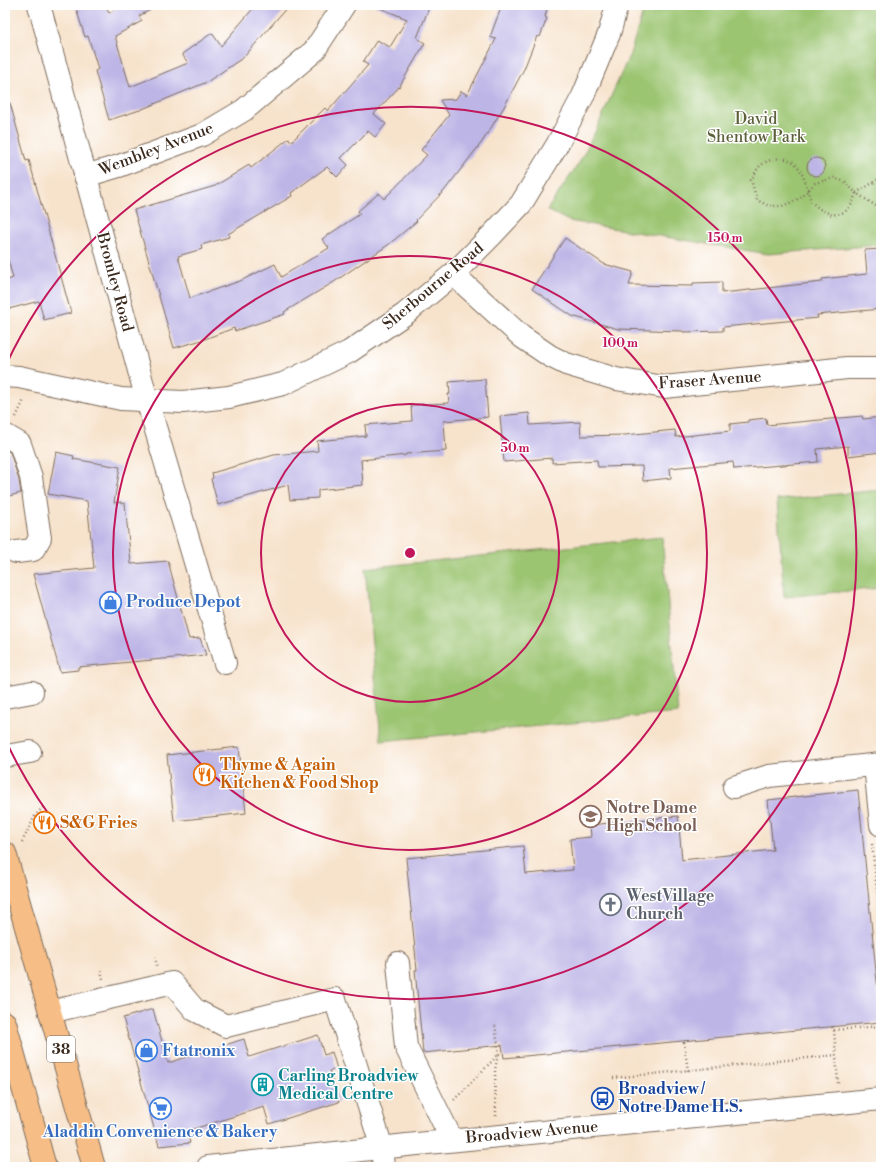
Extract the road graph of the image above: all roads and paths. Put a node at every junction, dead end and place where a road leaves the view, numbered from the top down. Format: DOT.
graph roads {
  1 [pos="39,5"];
  2 [pos="344,5"];
  3 [pos="617,5"];
  4 [pos="86,176"];
  5 [pos="881,178"];
  6 [pos="808,190"];
  7 [pos="856,192"];
  8 [pos="881,209"];
  9 [pos="453,274"];
  10 [pos="881,368"];
  11 [pos="5,376"];
  12 [pos="147,400"];
  13 [pos="5,435"];
  14 [pos="16,552"];
  15 [pos="225,663"];
  16 [pos="32,692"];
  17 [pos="5,697"];
  18 [pos="30,752"];
  19 [pos="5,756"];
  20 [pos="878,764"];
  21 [pos="734,787"];
  22 [pos="45,805"];
  23 [pos="877,834"];
  24 [pos="13,848"];
  25 [pos="881,927"];
  26 [pos="881,932"];
  27 [pos="872,934"];
  28 [pos="398,963"];
  29 [pos="50,1012"];
  30 [pos="5,1022"];
  31 [pos="495,1024"];
  32 [pos="881,1026"];
  33 [pos="832,1027"];
  34 [pos="834,1030"];
  35 [pos="684,1042"];
  36 [pos="498,1054"];
  37 [pos="836,1055"];
  38 [pos="688,1071"];
  39 [pos="614,1078"];
  40 [pos="881,1099"];
  41 [pos="839,1103"];
  42 [pos="440,1115"];
  43 [pos="497,1136"];
  44 [pos="452,1140"];
  45 [pos="383,1157"];
  46 [pos="46,1167"];
  47 [pos="94,1167"];
  48 [pos="208,1167"];
  1 -- 4 [label="street, Bromley Road"];
  2 -- 4 [label="street, Wembley Avenue"];
  3 -- 9 [label="street, Sherbourne Road"];
  4 -- 12 [label="street, Bromley Road"];
  5 -- 7 [label="path"];
  6 -- 6 [label="path"];
  6 -- 7 [label="path"];
  6 -- 7 [label="path"];
  7 -- 8 [label="path"];
  9 -- 10 [label="street, Fraser Avenue"];
  9 -- 12 [label="street, Sherbourne Road"];
  11 -- 12 [label="street, Sherbourne Road"];
  12 -- 15 [label="street, Bromley Road"];
  13 -- 14 [label="street"];
  16 -- 17 [label="street"];
  18 -- 19 [label="street"];
  20 -- 21 [label="street"];
  20 -- 23 [label="street"];
  22 -- 24 [label="path"];
  23 -- 25 [label="path"];
  24 -- 29 [label="main road, 38"];
  26 -- 27 [label="path"];
  28 -- 42 [label="street"];
  29 -- 45 [label="street"];
  29 -- 47 [label="main road, 38"];
  30 -- 46 [label="main road"];
  31 -- 36 [label="path"];
  32 -- 34 [label="path"];
  33 -- 34 [label="path"];
  34 -- 37 [label="path"];
  35 -- 38 [label="path"];
  36 -- 42 [label="path"];
  36 -- 43 [label="path"];
  37 -- 38 [label="path"];
  37 -- 41 [label="path"];
  38 -- 39 [label="path"];
  40 -- 41 [label="street, Broadview Avenue"];
  41 -- 43 [label="street, Broadview Avenue"];
  42 -- 44 [label="street"];
  43 -- 44 [label="street, Broadview Avenue"];
  44 -- 45 [label="street, Broadview Avenue"];
  45 -- 48 [label="street, Broadview Avenue"];
}
